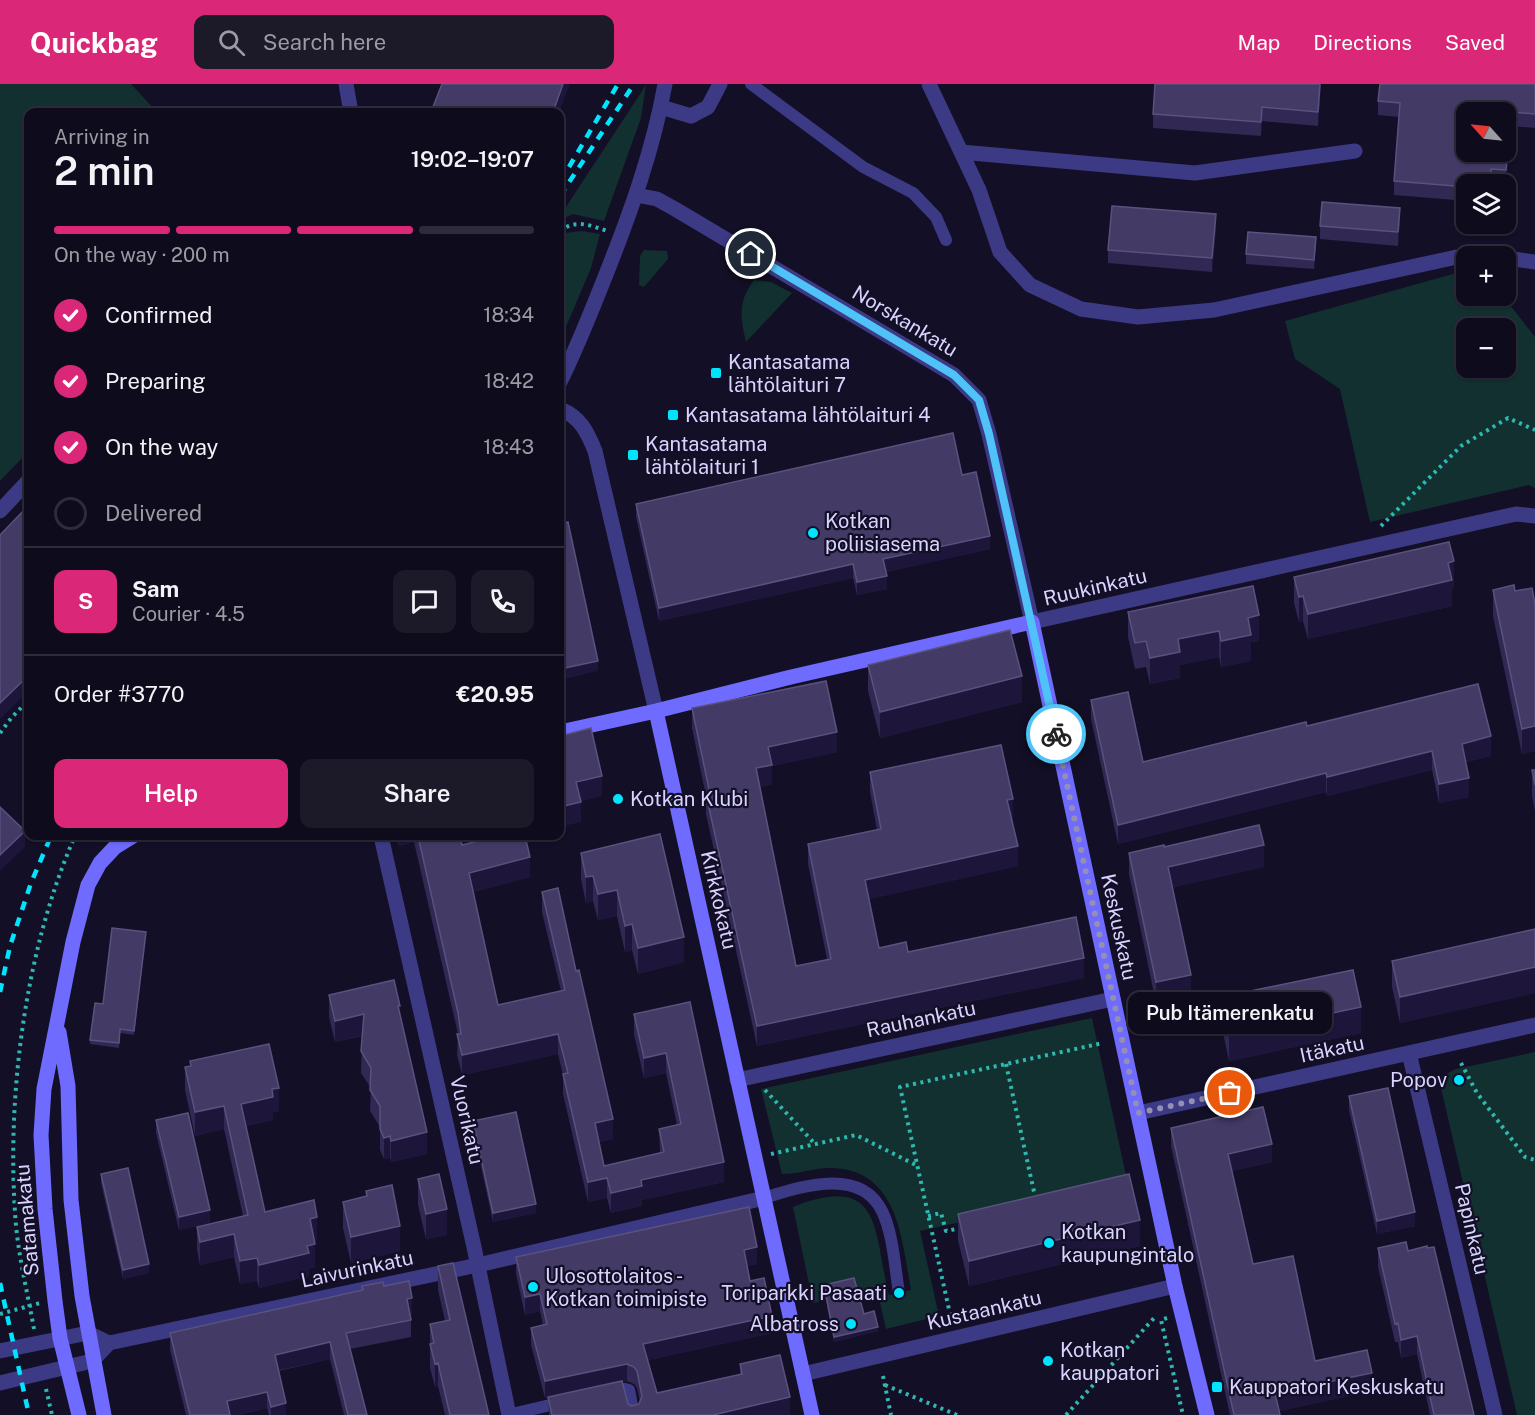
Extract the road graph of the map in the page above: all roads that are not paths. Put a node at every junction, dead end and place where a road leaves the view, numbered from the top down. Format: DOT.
graph roads {
  1 [pos="346,84"];
  2 [pos="665,84"];
  3 [pos="720,84"];
  4 [pos="751,84"];
  5 [pos="929,84"];
  6 [pos="661,107"];
  7 [pos="350,108"];
  8 [pos="1355,151"];
  9 [pos="961,152"];
  10 [pos="636,195"];
  11 [pos="946,240"];
  12 [pos="1456,257"];
  13 [pos="1516,259"];
  14 [pos="1535,262"];
  15 [pos="564,374"];
  16 [pos="564,411"];
  17 [pos="24,485"];
  18 [pos="0,511"];
  19 [pos="1535,516"];
  20 [pos="1032,622"];
  21 [pos="656,711"];
  22 [pos="564,731"];
  23 [pos="126,840"];
  24 [pos="382,840"];
  25 [pos="1113,999"];
  26 [pos="58,1020"];
  27 [pos="1535,1025"];
  28 [pos="1409,1053"];
  29 [pos="737,1080"];
  30 [pos="1138,1113"];
  31 [pos="764,1198"];
  32 [pos="478,1265"];
  33 [pos="1175,1286"];
  34 [pos="900,1293"];
  35 [pos="88,1333"];
  36 [pos="60,1338"];
  37 [pos="109,1343"];
  38 [pos="0,1351"];
  39 [pos="93,1361"];
  40 [pos="68,1368"];
  41 [pos="803,1374"];
  42 [pos="0,1383"];
  43 [pos="600,1393"];
  44 [pos="578,1398"];
  45 [pos="79,1415"];
  46 [pos="104,1415"];
  47 [pos="508,1415"];
  48 [pos="634,1415"];
  49 [pos="813,1415"];
  50 [pos="1207,1415"];
  51 [pos="1495,1415"];
  1 -- 7 [label="street"];
  2 -- 6 [label="street"];
  3 -- 6 [label="street"];
  4 -- 11 [label="lane"];
  5 -- 9 [label="street"];
  6 -- 10 [label="street"];
  8 -- 9 [label="street"];
  9 -- 12 [label="street"];
  10 -- 15 [label="street"];
  10 -- 20 [label="street, Norskankatu"];
  13 -- 14 [label="street"];
  16 -- 21 [label="street, Kirkkokatu"];
  17 -- 18 [label="street"];
  19 -- 20 [label="street, Ruukinkatu"];
  20 -- 21 [label="main road, Ruukinkatu"];
  20 -- 25 [label="main road, Keskuskatu"];
  21 -- 22 [label="main road, Ruukinkatu"];
  21 -- 29 [label="main road, Kirkkokatu"];
  23 -- 26 [label="main road, Satamakatu"];
  24 -- 32 [label="street, Vuorikatu"];
  25 -- 29 [label="street, Rauhankatu"];
  25 -- 30 [label="main road, Keskuskatu"];
  26 -- 35 [label="main road, Satamakatu"];
  26 -- 36 [label="main road, Satamakatu"];
  27 -- 28 [label="street, Itäkatu"];
  28 -- 30 [label="street, Itäkatu"];
  28 -- 51 [label="street, Papinkatu"];
  29 -- 31 [label="main road, Kirkkokatu"];
  30 -- 33 [label="main road, Keskuskatu"];
  31 -- 32 [label="street, Laivurinkatu"];
  31 -- 34 [label="lane"];
  31 -- 41 [label="main road, Kirkkokatu"];
  32 -- 37 [label="street, Laivurinkatu"];
  32 -- 47 [label="street, Vuorikatu"];
  33 -- 41 [label="street, Kustaankatu"];
  33 -- 50 [label="main road, Keskuskatu"];
  35 -- 36 [label="street"];
  35 -- 37 [label="street"];
  35 -- 39 [label="main road, Satamakatu"];
  36 -- 38 [label="street"];
  36 -- 40 [label="main road, Satamakatu"];
  37 -- 39 [label="street"];
  39 -- 40 [label="street"];
  39 -- 46 [label="main road, Satamakatu"];
  40 -- 42 [label="street"];
  40 -- 45 [label="main road, Satamakatu"];
  41 -- 49 [label="main road, Kirkkokatu"];
  43 -- 48 [label="lane"];
  44 -- 47 [label="lane"];
}
